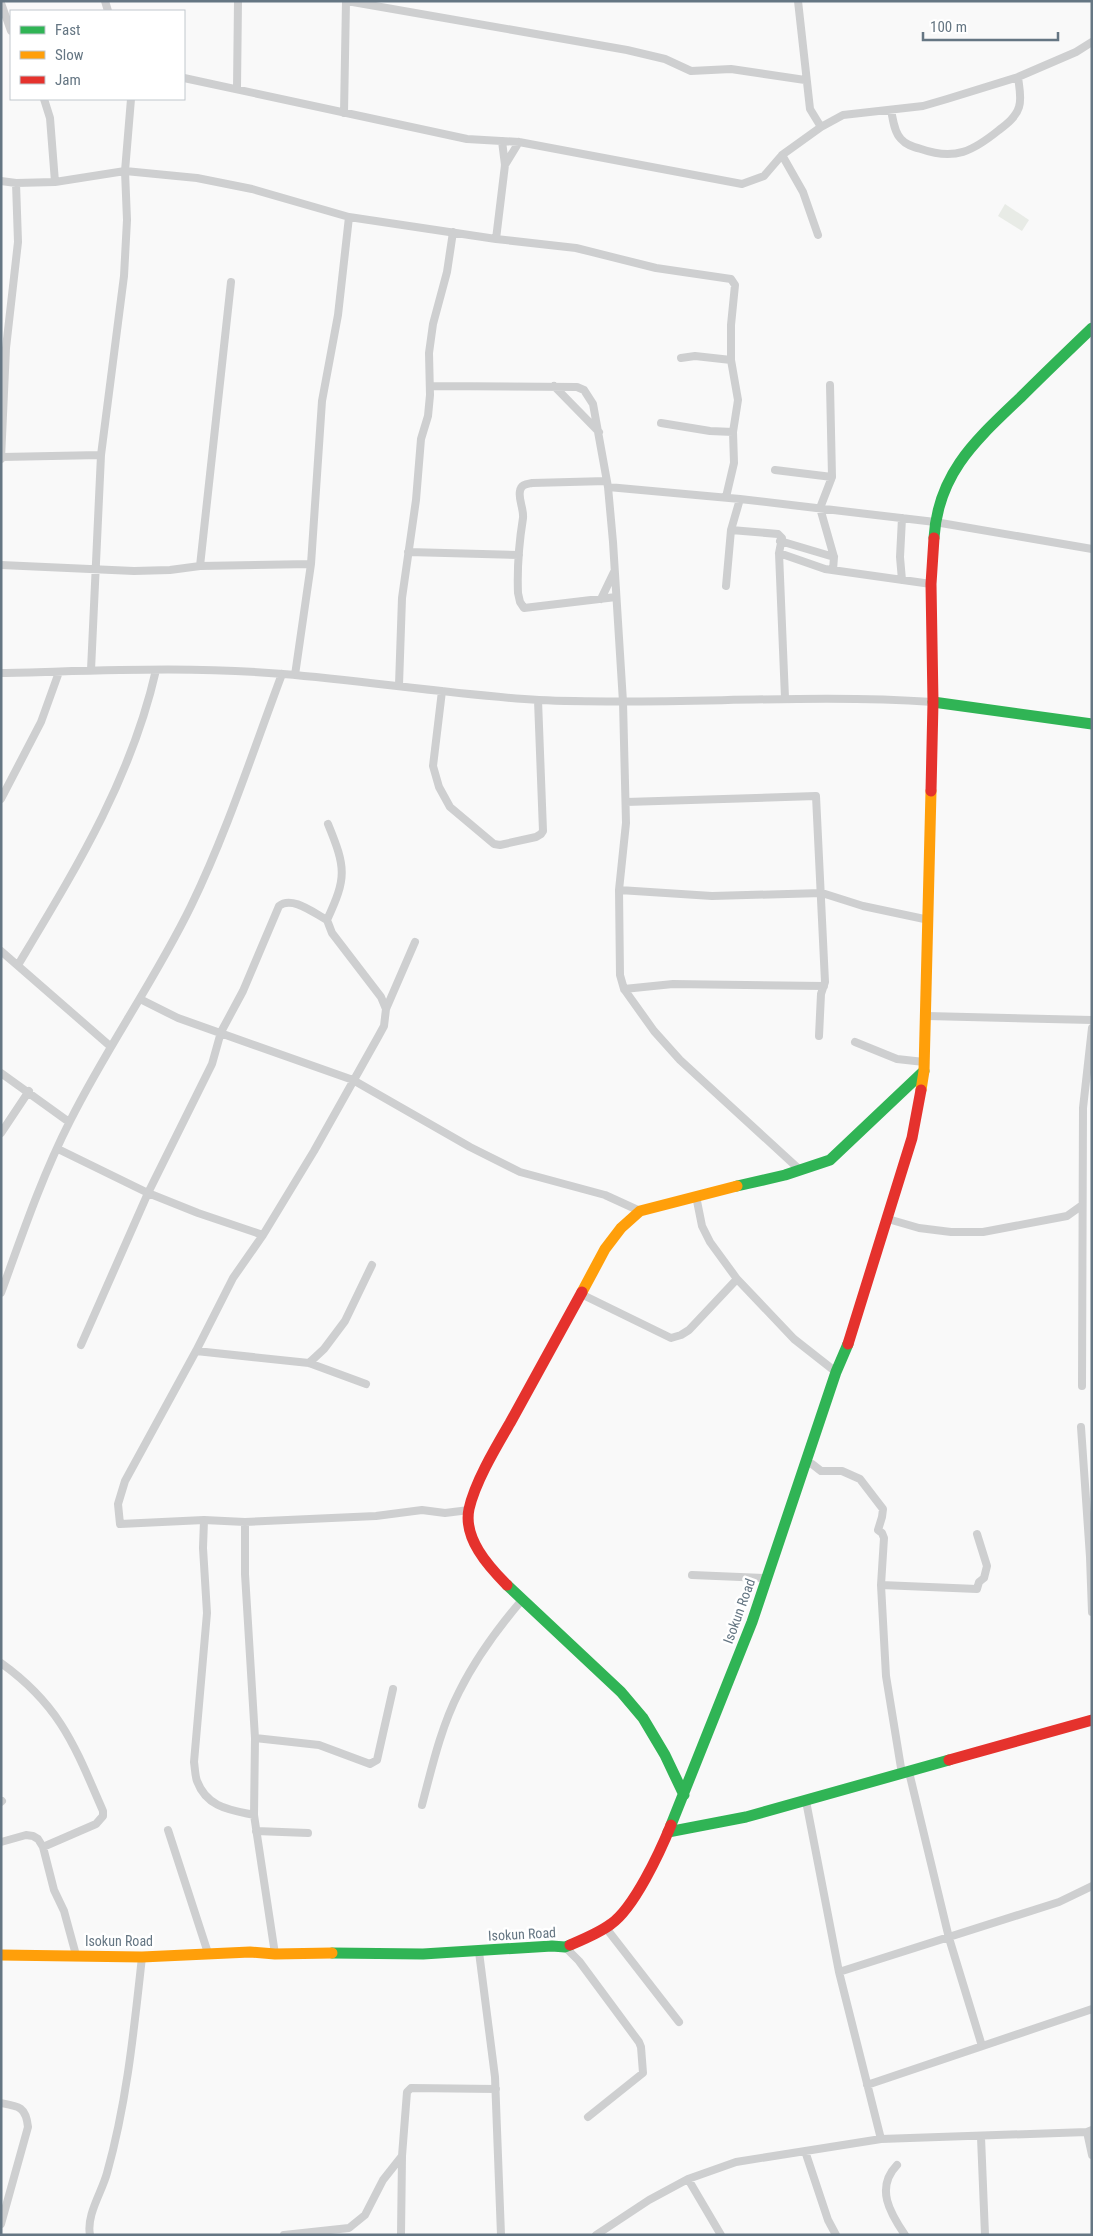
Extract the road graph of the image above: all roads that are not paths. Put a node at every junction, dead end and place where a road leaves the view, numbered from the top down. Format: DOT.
graph roads {
  1 [pos="238,1"];
  2 [pos="347,1"];
  3 [pos="798,1"];
  4 [pos="1,3"];
  5 [pos="10,28"];
  6 [pos="1092,42"];
  7 [pos="1018,77"];
  8 [pos="185,78"];
  9 [pos="805,80"];
  10 [pos="237,88"];
  11 [pos="44,100"];
  12 [pos="131,100"];
  13 [pos="891,110"];
  14 [pos="344,113"];
  15 [pos="820,127"];
  16 [pos="502,141"];
  17 [pos="519,142"];
  18 [pos="782,155"];
  19 [pos="505,165"];
  20 [pos="125,171"];
  21 [pos="1,181"];
  22 [pos="56,182"];
  23 [pos="16,183"];
  24 [pos="349,217"];
  25 [pos="453,232"];
  26 [pos="818,235"];
  27 [pos="496,239"];
  28 [pos="232,282"];
  29 [pos="1092,328"];
  30 [pos="681,358"];
  31 [pos="731,360"];
  32 [pos="830,385"];
  33 [pos="430,386"];
  34 [pos="554,386"];
  35 [pos="582,413"];
  36 [pos="596,418"];
  37 [pos="661,423"];
  38 [pos="599,432"];
  39 [pos="733,432"];
  40 [pos="101,455"];
  41 [pos="1,458"];
  42 [pos="775,470"];
  43 [pos="832,477"];
  44 [pos="607,483"];
  45 [pos="726,497"];
  46 [pos="740,499"];
  47 [pos="820,508"];
  48 [pos="902,518"];
  49 [pos="935,522"];
  50 [pos="731,530"];
  51 [pos="780,541"];
  52 [pos="1092,549"];
  53 [pos="408,552"];
  54 [pos="779,553"];
  55 [pos="519,555"];
  56 [pos="834,557"];
  57 [pos="310,564"];
  58 [pos="1,565"];
  59 [pos="200,566"];
  60 [pos="97,569"];
  61 [pos="615,570"];
  62 [pos="833,570"];
  63 [pos="902,580"];
  64 [pos="931,584"];
  65 [pos="726,586"];
  66 [pos="616,597"];
  67 [pos="601,599"];
  68 [pos="91,670"];
  69 [pos="156,670"];
  70 [pos="59,672"];
  71 [pos="1,673"];
  72 [pos="282,674"];
  73 [pos="295,675"];
  74 [pos="399,685"];
  75 [pos="442,691"];
  76 [pos="785,698"];
  77 [pos="538,700"];
  78 [pos="623,702"];
  79 [pos="933,702"];
  80 [pos="1092,724"];
  81 [pos="1,799"];
  82 [pos="626,802"];
  83 [pos="328,824"];
  84 [pos="619,890"];
  85 [pos="822,893"];
  86 [pos="327,920"];
  87 [pos="929,920"];
  88 [pos="415,942"];
  89 [pos="1,951"];
  90 [pos="18,965"];
  91 [pos="824,986"];
  92 [pos="624,989"];
  93 [pos="140,1000"];
  94 [pos="386,1009"];
  95 [pos="927,1016"];
  96 [pos="1092,1020"];
  97 [pos="1092,1028"];
  98 [pos="221,1032"];
  99 [pos="819,1036"];
  100 [pos="855,1042"];
  101 [pos="110,1046"];
  102 [pos="924,1067"];
  103 [pos="1,1073"];
  104 [pos="353,1080"];
  105 [pos="29,1091"];
  106 [pos="69,1122"];
  107 [pos="1,1133"];
  108 [pos="58,1149"];
  109 [pos="800,1170"];
  110 [pos="148,1193"];
  111 [pos="696,1196"];
  112 [pos="1081,1206"];
  113 [pos="640,1212"];
  114 [pos="1067,1216"];
  115 [pos="888,1219"];
  116 [pos="1081,1222"];
  117 [pos="263,1235"];
  118 [pos="372,1265"];
  119 [pos="736,1279"];
  120 [pos="1,1293"];
  121 [pos="581,1294"];
  122 [pos="81,1345"];
  123 [pos="196,1351"];
  124 [pos="309,1363"];
  125 [pos="836,1372"];
  126 [pos="366,1384"];
  127 [pos="1082,1386"];
  128 [pos="1081,1427"];
  129 [pos="806,1463"];
  130 [pos="469,1510"];
  131 [pos="204,1520"];
  132 [pos="245,1522"];
  133 [pos="977,1534"];
  134 [pos="692,1575"];
  135 [pos="767,1578"];
  136 [pos="881,1585"];
  137 [pos="522,1600"];
  138 [pos="1092,1612"];
  139 [pos="1,1663"];
  140 [pos="393,1689"];
  141 [pos="1092,1720"];
  142 [pos="255,1738"];
  143 [pos="906,1773"];
  144 [pos="684,1795"];
  145 [pos="806,1801"];
  146 [pos="422,1805"];
  147 [pos="254,1815"];
  148 [pos="168,1830"];
  149 [pos="256,1831"];
  150 [pos="668,1832"];
  151 [pos="308,1833"];
  152 [pos="1,1842"];
  153 [pos="43,1847"];
  154 [pos="1092,1886"];
  155 [pos="606,1928"];
  156 [pos="949,1938"];
  157 [pos="565,1946"];
  158 [pos="479,1952"];
  159 [pos="208,1953"];
  160 [pos="274,1954"];
  161 [pos="1,1955"];
  162 [pos="76,1956"];
  163 [pos="142,1957"];
  164 [pos="839,1972"];
  165 [pos="1092,2010"];
  166 [pos="679,2022"];
  167 [pos="982,2046"];
  168 [pos="867,2085"];
  169 [pos="496,2089"];
  170 [pos="1,2103"];
  171 [pos="588,2117"];
  172 [pos="1089,2131"];
  173 [pos="981,2137"];
  174 [pos="881,2139"];
  175 [pos="804,2151"];
  176 [pos="1092,2155"];
  177 [pos="402,2156"];
  178 [pos="897,2165"];
  179 [pos="688,2179"];
  180 [pos="1,2224"];
  181 [pos="831,2227"];
  182 [pos="401,2234"];
  183 [pos="90,2235"];
  184 [pos="284,2235"];
  185 [pos="501,2235"];
  186 [pos="596,2235"];
  187 [pos="721,2235"];
  188 [pos="825,2235"];
  189 [pos="836,2235"];
  190 [pos="905,2235"];
  191 [pos="985,2235"];
  1 -- 10 [label="street"];
  2 -- 9 [label="street"];
  2 -- 14 [label="street"];
  3 -- 9 [label="street"];
  4 -- 5 [label="street"];
  6 -- 7 [label="street"];
  7 -- 13 [label="street"];
  7 -- 13 [label="street"];
  8 -- 10 [label="street"];
  9 -- 15 [label="street"];
  10 -- 14 [label="street"];
  11 -- 22 [label="street"];
  12 -- 20 [label="street"];
  13 -- 15 [label="street"];
  14 -- 16 [label="street"];
  15 -- 18 [label="street"];
  16 -- 17 [label="street"];
  16 -- 19 [label="street"];
  17 -- 18 [label="street"];
  17 -- 19 [label="street"];
  18 -- 26 [label="street"];
  19 -- 27 [label="street"];
  20 -- 22 [label="street"];
  20 -- 24 [label="street"];
  20 -- 40 [label="street"];
  21 -- 23 [label="street"];
  22 -- 23 [label="street"];
  23 -- 41 [label="street"];
  24 -- 25 [label="street"];
  24 -- 57 [label="street"];
  25 -- 27 [label="street"];
  25 -- 33 [label="street"];
  27 -- 31 [label="street"];
  28 -- 59 [label="street"];
  29 -- 49 [label="main road, Isokun Road"];
  30 -- 31 [label="street"];
  31 -- 39 [label="street"];
  32 -- 43 [label="street"];
  33 -- 34 [label="street"];
  33 -- 53 [label="street"];
  34 -- 35 [label="street"];
  34 -- 36 [label="street"];
  35 -- 36 [label="street"];
  35 -- 38 [label="street"];
  36 -- 38 [label="street"];
  37 -- 39 [label="street"];
  38 -- 44 [label="street"];
  39 -- 45 [label="street"];
  40 -- 41 [label="street"];
  40 -- 60 [label="street"];
  42 -- 43 [label="street"];
  43 -- 47 [label="street"];
  44 -- 45 [label="street"];
  44 -- 55 [label="street"];
  44 -- 61 [label="street"];
  45 -- 46 [label="street"];
  46 -- 47 [label="street"];
  46 -- 50 [label="street"];
  47 -- 48 [label="street"];
  47 -- 56 [label="street"];
  48 -- 49 [label="street"];
  48 -- 63 [label="street"];
  49 -- 52 [label="street"];
  49 -- 64 [label="main road, Isokun Road"];
  50 -- 51 [label="street"];
  50 -- 65 [label="street"];
  51 -- 54 [label="street"];
  51 -- 56 [label="street"];
  53 -- 55 [label="street"];
  53 -- 74 [label="street"];
  54 -- 62 [label="street"];
  54 -- 76 [label="street"];
  55 -- 67 [label="street"];
  56 -- 62 [label="street"];
  57 -- 59 [label="street"];
  57 -- 73 [label="street"];
  58 -- 60 [label="street"];
  59 -- 60 [label="street"];
  60 -- 68 [label="street"];
  61 -- 66 [label="street"];
  61 -- 67 [label="street"];
  62 -- 63 [label="street"];
  63 -- 64 [label="street"];
  64 -- 79 [label="main road, Isokun Road"];
  66 -- 67 [label="street"];
  66 -- 78 [label="street"];
  68 -- 69 [label="street"];
  68 -- 70 [label="street"];
  69 -- 72 [label="street"];
  69 -- 90 [label="street"];
  70 -- 71 [label="street"];
  70 -- 81 [label="street"];
  72 -- 73 [label="street"];
  72 -- 93 [label="street"];
  73 -- 74 [label="street"];
  74 -- 75 [label="street"];
  75 -- 77 [label="street"];
  75 -- 77 [label="street"];
  76 -- 78 [label="street"];
  76 -- 79 [label="street"];
  77 -- 78 [label="street"];
  78 -- 82 [label="street"];
  79 -- 80 [label="main road"];
  79 -- 87 [label="main road, Isokun Road"];
  82 -- 84 [label="street"];
  82 -- 85 [label="street"];
  83 -- 86 [label="street"];
  84 -- 85 [label="street"];
  84 -- 92 [label="street"];
  85 -- 87 [label="street"];
  85 -- 91 [label="street"];
  86 -- 94 [label="street"];
  86 -- 98 [label="street"];
  87 -- 95 [label="main road, Isokun Road"];
  88 -- 94 [label="street"];
  89 -- 90 [label="street"];
  90 -- 101 [label="street"];
  91 -- 92 [label="street"];
  91 -- 99 [label="street"];
  92 -- 109 [label="street"];
  93 -- 98 [label="street"];
  93 -- 101 [label="street"];
  94 -- 104 [label="street"];
  95 -- 96 [label="street"];
  95 -- 102 [label="main road, Isokun Road"];
  97 -- 112 [label="street"];
  98 -- 104 [label="street"];
  98 -- 110 [label="street"];
  100 -- 102 [label="street"];
  101 -- 106 [label="street"];
  102 -- 109 [label="main road"];
  102 -- 115 [label="main road, Isokun Road"];
  103 -- 105 [label="street"];
  104 -- 113 [label="street"];
  104 -- 117 [label="street"];
  105 -- 106 [label="street"];
  105 -- 107 [label="street"];
  106 -- 108 [label="street"];
  108 -- 110 [label="street"];
  108 -- 120 [label="street"];
  109 -- 111 [label="main road"];
  110 -- 117 [label="street"];
  110 -- 122 [label="street"];
  111 -- 113 [label="main road"];
  111 -- 119 [label="street"];
  112 -- 114 [label="street"];
  112 -- 116 [label="street"];
  113 -- 121 [label="main road"];
  114 -- 115 [label="street"];
  114 -- 116 [label="street"];
  115 -- 125 [label="main road, Isokun Road"];
  116 -- 127 [label="street"];
  117 -- 123 [label="street"];
  118 -- 124 [label="street"];
  119 -- 121 [label="street"];
  119 -- 125 [label="street"];
  121 -- 130 [label="main road"];
  123 -- 124 [label="street"];
  123 -- 131 [label="street"];
  124 -- 126 [label="street"];
  125 -- 129 [label="main road, Isokun Road"];
  128 -- 138 [label="street"];
  129 -- 135 [label="main road, Isokun Road"];
  129 -- 136 [label="street"];
  130 -- 132 [label="street"];
  130 -- 137 [label="main road"];
  131 -- 132 [label="street"];
  131 -- 147 [label="street"];
  132 -- 142 [label="street"];
  133 -- 136 [label="street"];
  134 -- 135 [label="street"];
  135 -- 144 [label="main road, Isokun Road"];
  136 -- 143 [label="street"];
  137 -- 144 [label="main road"];
  137 -- 146 [label="street"];
  139 -- 153 [label="street"];
  140 -- 142 [label="street"];
  141 -- 143 [label="main road"];
  142 -- 147 [label="street"];
  143 -- 145 [label="main road"];
  143 -- 156 [label="street"];
  144 -- 150 [label="main road, Isokun Road"];
  145 -- 150 [label="main road"];
  145 -- 164 [label="street"];
  147 -- 149 [label="street"];
  148 -- 159 [label="street"];
  149 -- 151 [label="street"];
  149 -- 160 [label="street"];
  150 -- 155 [label="main road, Isokun Road"];
  152 -- 153 [label="street"];
  153 -- 162 [label="street"];
  154 -- 156 [label="street"];
  155 -- 157 [label="main road, Isokun Road"];
  155 -- 166 [label="street"];
  156 -- 164 [label="street"];
  156 -- 167 [label="street"];
  157 -- 158 [label="main road, Isokun Road"];
  157 -- 171 [label="street"];
  158 -- 160 [label="main road, Isokun Road"];
  158 -- 169 [label="street"];
  159 -- 160 [label="main road, Isokun Road"];
  159 -- 163 [label="main road, Isokun Road"];
  161 -- 162 [label="main road, Isokun Road"];
  162 -- 163 [label="main road, Isokun Road"];
  163 -- 183 [label="street"];
  164 -- 168 [label="street"];
  165 -- 167 [label="street"];
  167 -- 168 [label="street"];
  168 -- 174 [label="street"];
  169 -- 177 [label="street"];
  169 -- 185 [label="street"];
  170 -- 180 [label="street"];
  172 -- 173 [label="street"];
  172 -- 176 [label="street"];
  173 -- 174 [label="street"];
  173 -- 191 [label="street"];
  174 -- 175 [label="street"];
  175 -- 179 [label="street"];
  175 -- 181 [label="street"];
  177 -- 182 [label="street"];
  177 -- 184 [label="street"];
  178 -- 190 [label="street"];
  179 -- 186 [label="street"];
  179 -- 187 [label="street"];
  181 -- 188 [label="street"];
  181 -- 189 [label="street"];
}
